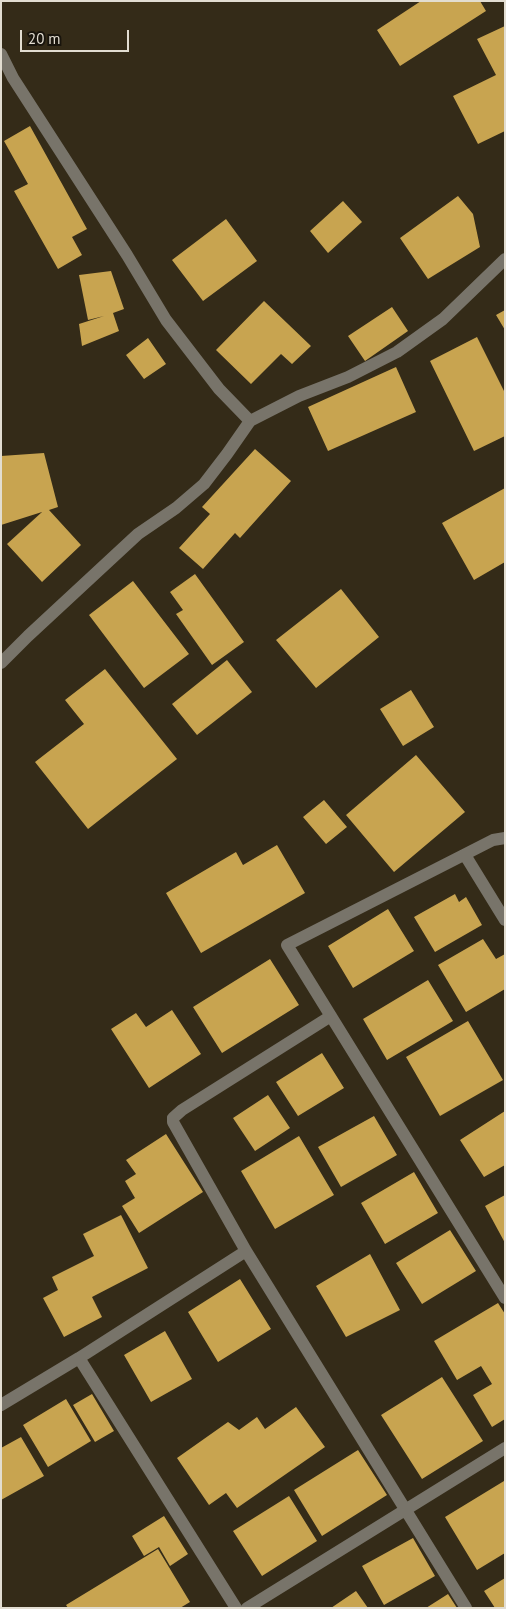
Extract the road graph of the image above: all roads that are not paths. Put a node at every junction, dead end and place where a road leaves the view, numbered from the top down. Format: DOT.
graph roads {
  1 [pos="1,54"];
  2 [pos="7,79"];
  3 [pos="505,259"];
  4 [pos="250,421"];
  5 [pos="1,663"];
  6 [pos="505,838"];
  7 [pos="465,855"];
  8 [pos="505,920"];
  9 [pos="331,1016"];
  10 [pos="246,1251"];
  11 [pos="505,1298"];
  12 [pos="79,1358"];
  13 [pos="1,1405"];
  14 [pos="505,1448"];
  15 [pos="406,1510"];
  16 [pos="236,1608"];
  17 [pos="247,1608"];
  18 [pos="466,1608"];
  1 -- 2 [label="street"];
  2 -- 4 [label="street"];
  3 -- 4 [label="street"];
  4 -- 5 [label="street"];
  6 -- 7 [label="street"];
  7 -- 8 [label="street"];
  7 -- 9 [label="street"];
  9 -- 10 [label="street"];
  9 -- 11 [label="street"];
  10 -- 12 [label="street"];
  10 -- 15 [label="street"];
  12 -- 13 [label="street"];
  12 -- 16 [label="street"];
  14 -- 15 [label="street"];
  15 -- 17 [label="street"];
  15 -- 18 [label="street"];
}
